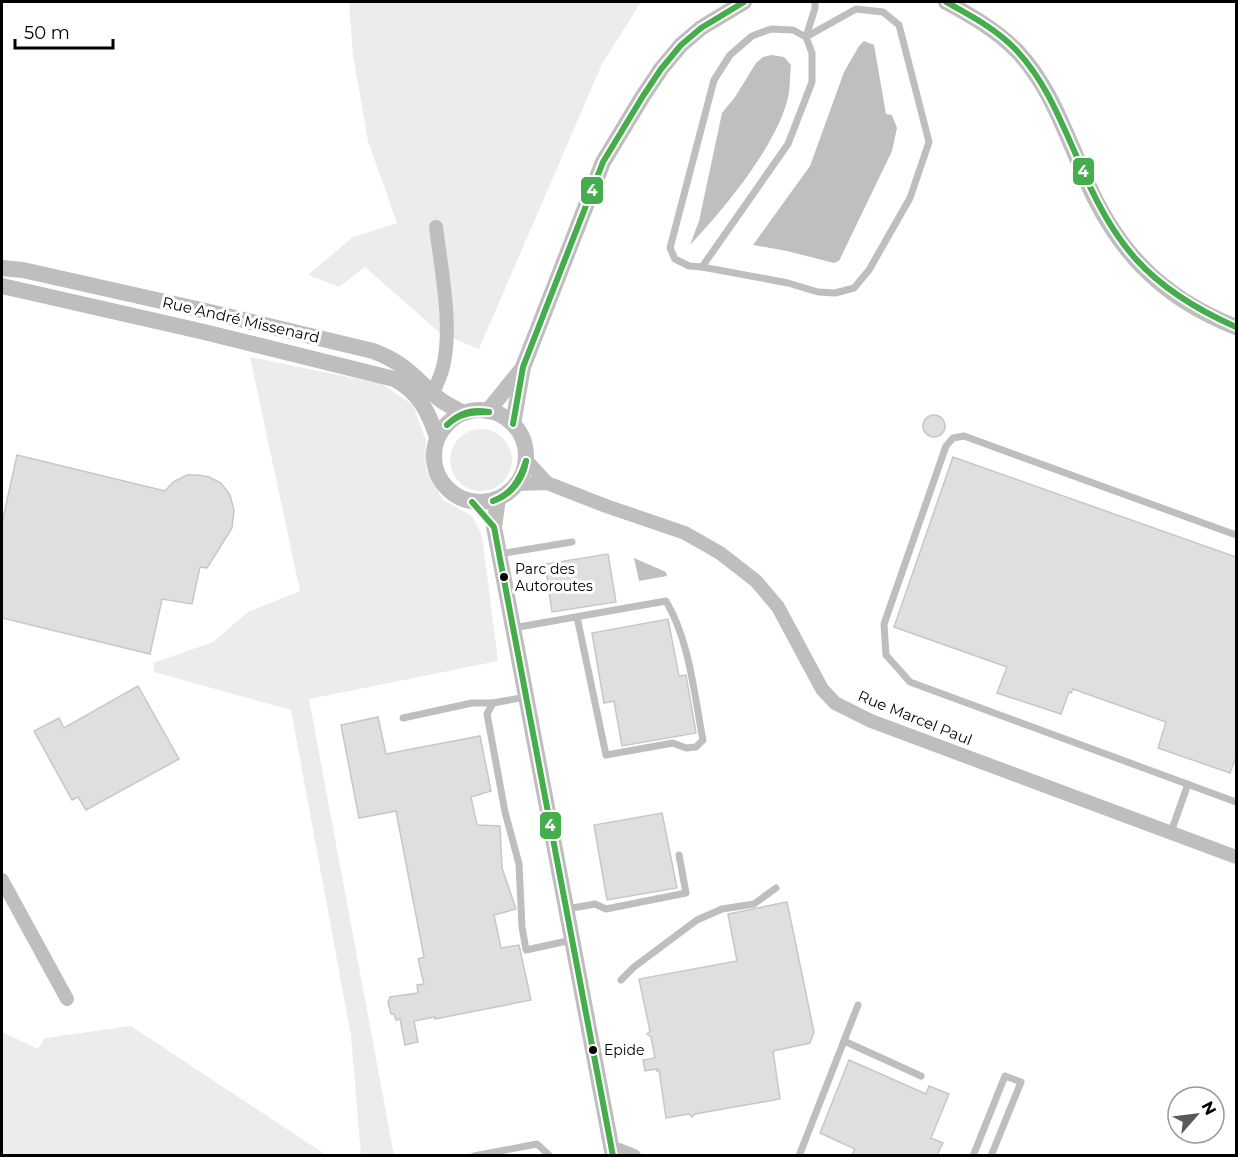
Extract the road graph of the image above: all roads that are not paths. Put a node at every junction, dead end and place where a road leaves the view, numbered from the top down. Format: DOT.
graph roads {
  1 [pos="744,2"];
  2 [pos="815,2"];
  3 [pos="946,2"];
  4 [pos="806,37"];
  5 [pos="436,228"];
  6 [pos="702,267"];
  7 [pos="2,268"];
  8 [pos="2,286"];
  9 [pos="1236,327"];
  10 [pos="358,347"];
  11 [pos="523,367"];
  12 [pos="353,368"];
  13 [pos="433,393"];
  14 [pos="488,411"];
  15 [pos="463,413"];
  16 [pos="513,424"];
  17 [pos="437,437"];
  18 [pos="526,460"];
  19 [pos="547,483"];
  20 [pos="518,484"];
  21 [pos="498,499"];
  22 [pos="472,502"];
  23 [pos="494,527"];
  24 [pos="1236,535"];
  25 [pos="572,542"];
  26 [pos="499,554"];
  27 [pos="577,617"];
  28 [pos="513,628"];
  29 [pos="526,697"];
  30 [pos="493,703"];
  31 [pos="403,718"];
  32 [pos="1188,784"];
  33 [pos="1236,802"];
  34 [pos="1171,832"];
  35 [pos="679,855"];
  36 [pos="1236,857"];
  37 [pos="2,880"];
  38 [pos="776,888"];
  39 [pos="566,909"];
  40 [pos="572,940"];
  41 [pos="621,980"];
  42 [pos="67,999"];
  43 [pos="858,1005"];
  44 [pos="844,1041"];
  45 [pos="921,1076"];
  46 [pos="613,1153"];
  47 [pos="474,1155"];
  48 [pos="550,1155"];
  49 [pos="634,1155"];
  50 [pos="799,1155"];
  51 [pos="973,1155"];
  52 [pos="991,1155"];
  1 -- 11 [label="street"];
  2 -- 4 [label="lane"];
  3 -- 9 [label="street"];
  4 -- 6 [label="lane"];
  4 -- 6 [label="lane"];
  4 -- 6 [label="lane"];
  5 -- 13 [label="street"];
  7 -- 10 [label="street, Rue André Missenard"];
  8 -- 12 [label="street, Rue André Missenard"];
  10 -- 12 [label="street"];
  10 -- 13 [label="street, Rue André Missenard"];
  11 -- 14 [label="street"];
  11 -- 16 [label="street"];
  12 -- 17 [label="street, Rue André Missenard"];
  13 -- 15 [label="street, Rue André Missenard"];
  14 -- 15 [label="street"];
  14 -- 16 [label="street"];
  15 -- 17 [label="street"];
  16 -- 18 [label="street"];
  17 -- 22 [label="street"];
  18 -- 19 [label="street, Rue Marcel Paul"];
  18 -- 20 [label="street"];
  19 -- 20 [label="street, Rue Marcel Paul"];
  19 -- 34 [label="street, Rue Marcel Paul"];
  20 -- 21 [label="street"];
  21 -- 22 [label="street"];
  21 -- 23 [label="street"];
  22 -- 23 [label="street"];
  23 -- 26 [label="street"];
  24 -- 32 [label="lane"];
  25 -- 26 [label="lane"];
  26 -- 28 [label="street"];
  27 -- 27 [label="lane"];
  27 -- 28 [label="lane"];
  28 -- 29 [label="street"];
  29 -- 30 [label="lane"];
  29 -- 39 [label="street"];
  30 -- 31 [label="lane"];
  30 -- 40 [label="lane"];
  32 -- 33 [label="lane"];
  32 -- 34 [label="lane"];
  34 -- 36 [label="street, Rue Marcel Paul"];
  35 -- 39 [label="lane"];
  37 -- 42 [label="street"];
  38 -- 41 [label="lane"];
  39 -- 40 [label="street"];
  40 -- 46 [label="street"];
  43 -- 44 [label="lane"];
  44 -- 45 [label="lane"];
  44 -- 50 [label="lane"];
  46 -- 49 [label="street"];
  47 -- 48 [label="lane"];
  51 -- 52 [label="lane"];
}
